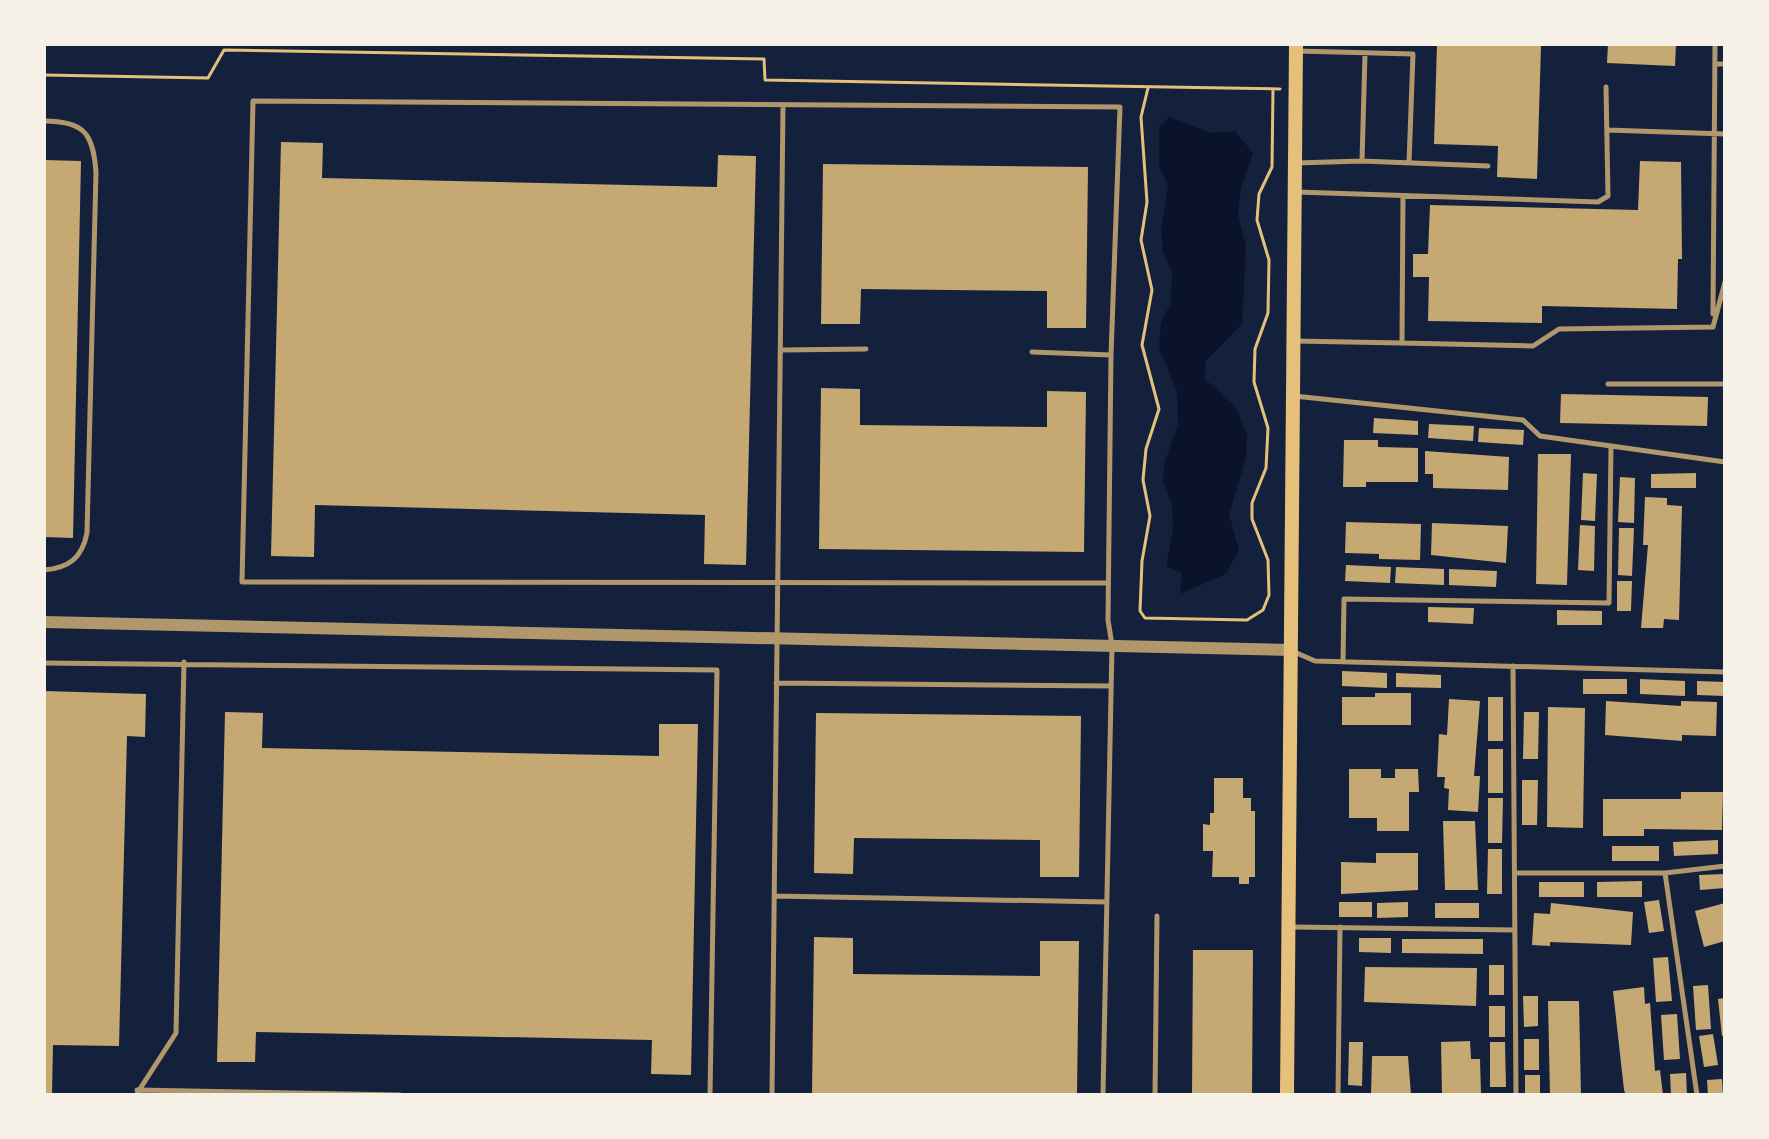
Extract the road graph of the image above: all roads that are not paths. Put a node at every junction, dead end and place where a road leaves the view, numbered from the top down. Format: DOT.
graph roads {
  1 [pos="1715,44"];
  2 [pos="1296,48"];
  3 [pos="1365,54"];
  4 [pos="1715,64"];
  5 [pos="1725,64"];
  6 [pos="1606,87"];
  7 [pos="783,106"];
  8 [pos="44,121"];
  9 [pos="1607,130"];
  10 [pos="1714,134"];
  11 [pos="1725,134"];
  12 [pos="1362,161"];
  13 [pos="1295,163"];
  14 [pos="1409,163"];
  15 [pos="1488,166"];
  16 [pos="1295,192"];
  17 [pos="1403,196"];
  18 [pos="1725,282"];
  19 [pos="1713,327"];
  20 [pos="1294,341"];
  21 [pos="1402,343"];
  22 [pos="866,349"];
  23 [pos="782,350"];
  24 [pos="1032,352"];
  25 [pos="1111,355"];
  26 [pos="1608,384"];
  27 [pos="1725,384"];
  28 [pos="1293,396"];
  29 [pos="1611,446"];
  30 [pos="1725,462"];
  31 [pos="44,570"];
  32 [pos="778,580"];
  33 [pos="1108,583"];
  34 [pos="44,622"];
  35 [pos="777,637"];
  36 [pos="1112,645"];
  37 [pos="1291,650"];
  38 [pos="1343,661"];
  39 [pos="184,662"];
  40 [pos="44,663"];
  41 [pos="1513,666"];
  42 [pos="1725,672"];
  43 [pos="776,683"];
  44 [pos="1111,686"];
  45 [pos="1725,866"];
  46 [pos="1515,873"];
  47 [pos="1665,873"];
  48 [pos="774,896"];
  49 [pos="1107,902"];
  50 [pos="1157,916"];
  51 [pos="1289,927"];
  52 [pos="1340,927"];
  53 [pos="1515,930"];
  54 [pos="136,1092"];
  55 [pos="400,1095"];
  56 [pos="710,1095"];
  57 [pos="772,1095"];
  58 [pos="1103,1095"];
  59 [pos="1155,1095"];
  60 [pos="1287,1095"];
  61 [pos="1338,1095"];
  62 [pos="1516,1095"];
  63 [pos="1697,1095"];
  1 -- 4 [label="lane"];
  2 -- 3 [label="lane"];
  2 -- 13 [label="main road"];
  3 -- 12 [label="lane"];
  3 -- 14 [label="lane"];
  4 -- 5 [label="lane"];
  4 -- 10 [label="lane"];
  6 -- 9 [label="lane"];
  7 -- 23 [label="lane"];
  7 -- 25 [label="lane"];
  7 -- 32 [label="lane"];
  8 -- 31 [label="lane"];
  9 -- 10 [label="lane"];
  9 -- 17 [label="lane"];
  10 -- 11 [label="lane"];
  10 -- 19 [label="lane"];
  12 -- 13 [label="lane"];
  12 -- 14 [label="lane"];
  13 -- 16 [label="main road"];
  14 -- 15 [label="lane"];
  16 -- 17 [label="lane"];
  16 -- 20 [label="main road"];
  17 -- 21 [label="lane"];
  18 -- 19 [label="lane"];
  19 -- 21 [label="lane"];
  20 -- 21 [label="lane"];
  20 -- 28 [label="main road"];
  22 -- 23 [label="lane"];
  23 -- 32 [label="lane"];
  24 -- 25 [label="lane"];
  25 -- 33 [label="lane"];
  26 -- 27 [label="lane"];
  28 -- 29 [label="lane"];
  28 -- 37 [label="main road"];
  29 -- 30 [label="lane"];
  29 -- 38 [label="lane"];
  32 -- 33 [label="lane"];
  32 -- 35 [label="lane"];
  33 -- 36 [label="lane"];
  34 -- 35 [label="street"];
  35 -- 36 [label="street"];
  35 -- 43 [label="lane"];
  36 -- 37 [label="street"];
  36 -- 44 [label="lane"];
  37 -- 38 [label="lane"];
  37 -- 51 [label="main road"];
  38 -- 41 [label="lane"];
  39 -- 40 [label="lane"];
  39 -- 54 [label="lane"];
  39 -- 56 [label="lane"];
  41 -- 42 [label="lane"];
  41 -- 46 [label="lane"];
  43 -- 44 [label="lane"];
  43 -- 48 [label="lane"];
  44 -- 49 [label="lane"];
  45 -- 47 [label="lane"];
  46 -- 47 [label="lane"];
  46 -- 53 [label="lane"];
  47 -- 63 [label="lane"];
  48 -- 49 [label="lane"];
  48 -- 57 [label="lane"];
  49 -- 58 [label="lane"];
  50 -- 59 [label="lane"];
  51 -- 52 [label="lane"];
  51 -- 60 [label="main road"];
  52 -- 53 [label="lane"];
  52 -- 61 [label="lane"];
  53 -- 62 [label="lane"];
  54 -- 55 [label="lane"];
}
